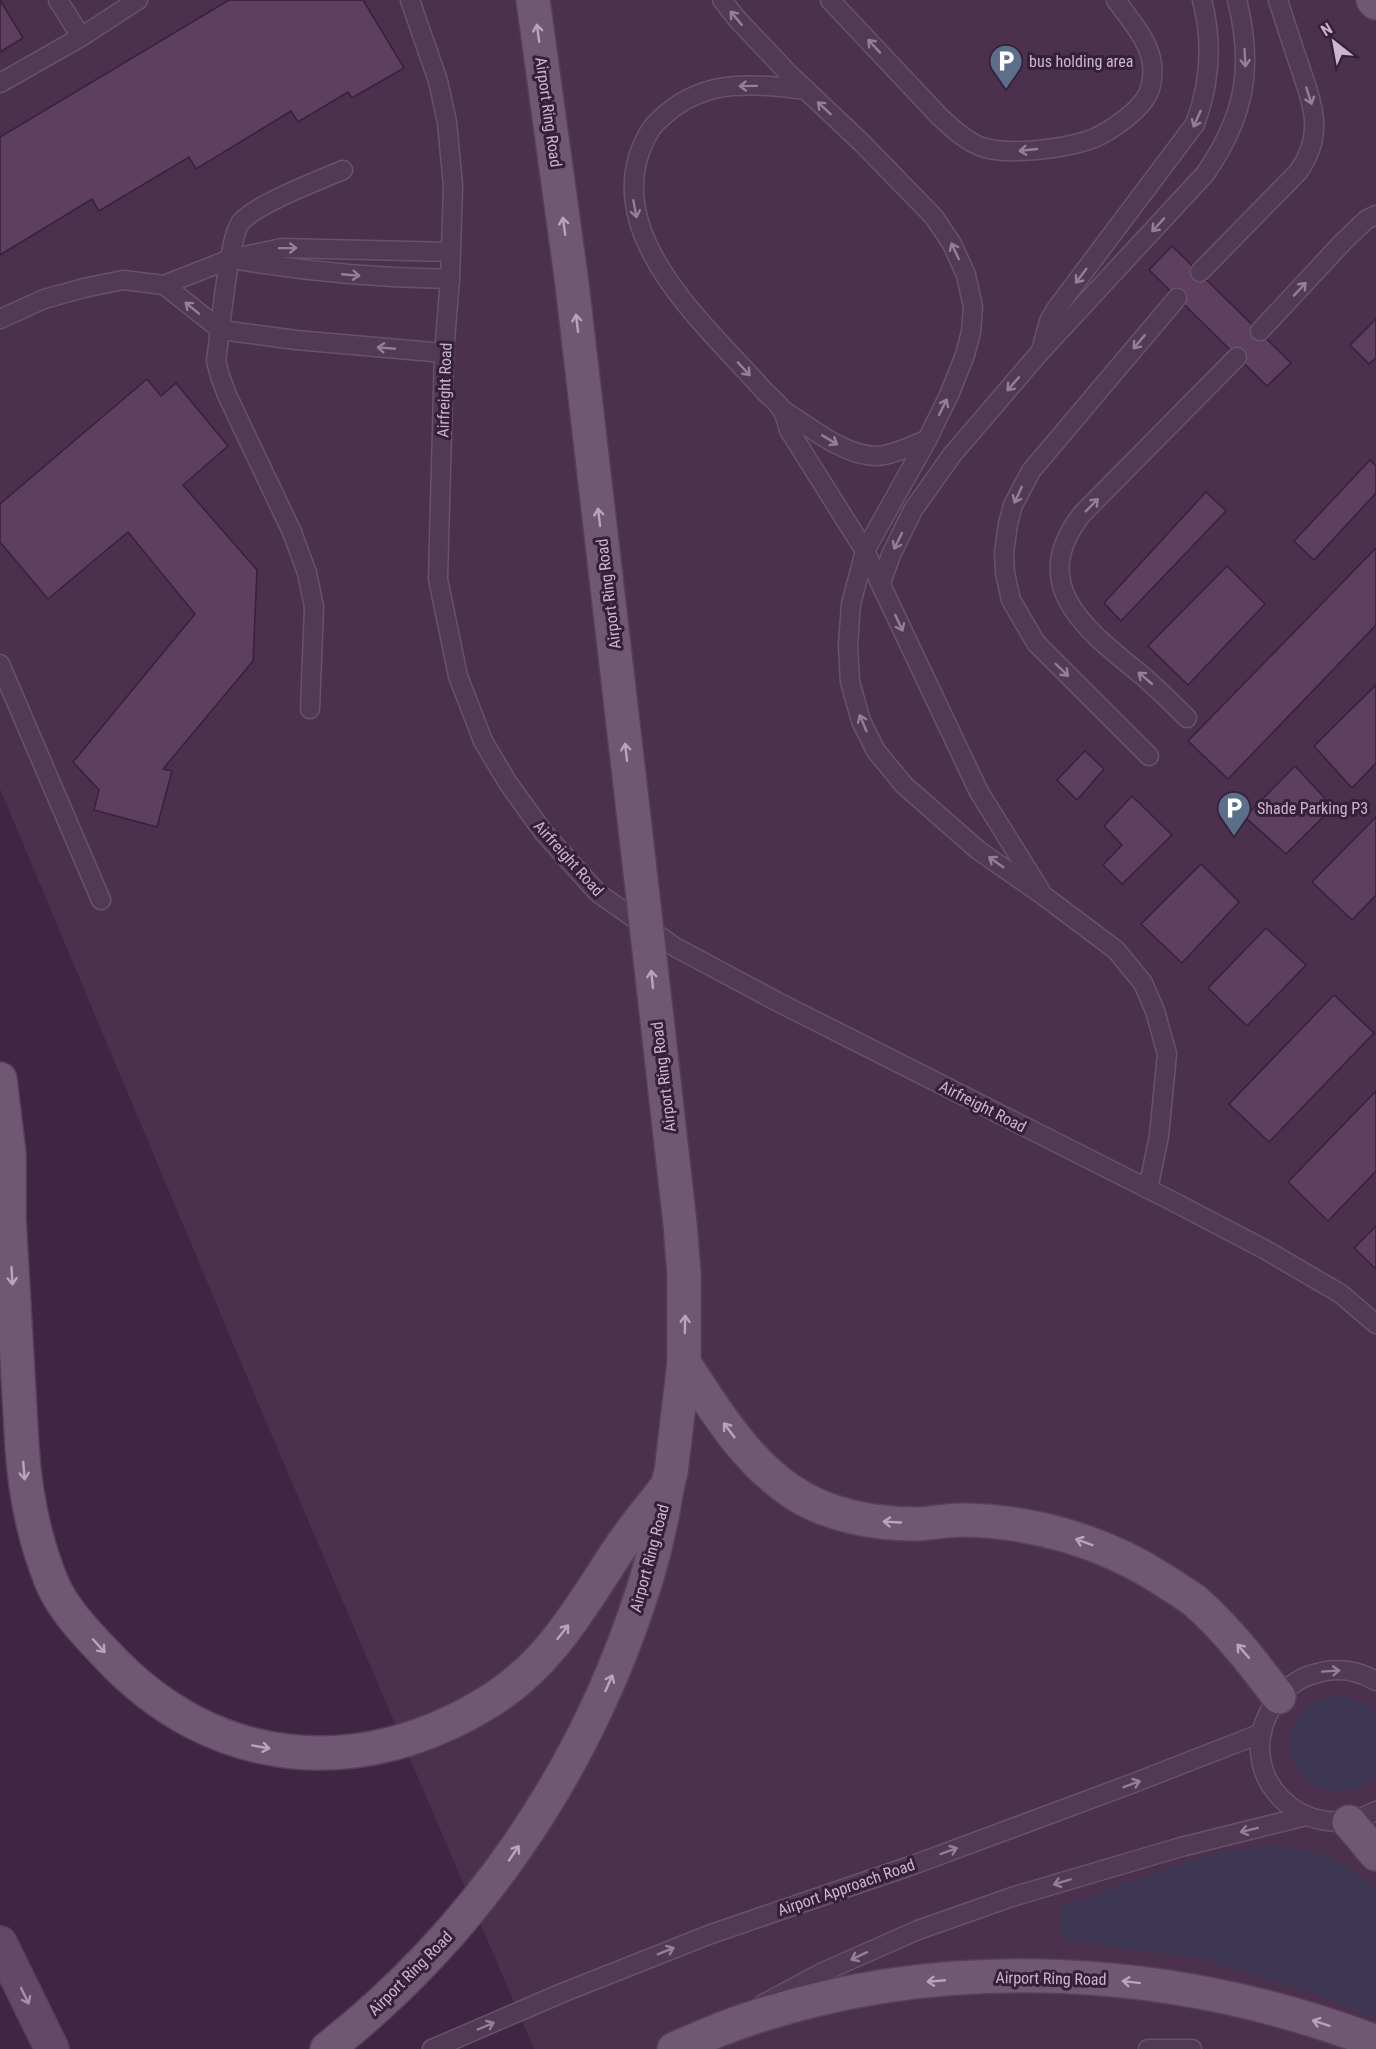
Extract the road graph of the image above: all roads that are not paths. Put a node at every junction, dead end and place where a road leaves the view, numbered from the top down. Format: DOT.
graph roads {
  1 [pos="58,0"];
  2 [pos="138,0"];
  3 [pos="410,0"];
  4 [pos="533,0"];
  5 [pos="722,0"];
  6 [pos="830,0"];
  7 [pos="1116,0"];
  8 [pos="1202,0"];
  9 [pos="1237,0"];
  10 [pos="1278,0"];
  11 [pos="81,37"];
  12 [pos="0,83"];
  13 [pos="806,90"];
  14 [pos="343,170"];
  15 [pos="1376,215"];
  16 [pos="452,252"];
  17 [pos="230,259"];
  18 [pos="1200,273"];
  19 [pos="450,279"];
  20 [pos="164,285"];
  21 [pos="1177,298"];
  22 [pos="0,319"];
  23 [pos="221,330"];
  24 [pos="1260,331"];
  25 [pos="1041,351"];
  26 [pos="444,353"];
  27 [pos="1237,357"];
  28 [pos="781,409"];
  29 [pos="927,440"];
  30 [pos="865,551"];
  31 [pos="881,583"];
  32 [pos="0,664"];
  33 [pos="310,709"];
  34 [pos="1187,718"];
  35 [pos="1149,756"];
  36 [pos="1044,896"];
  37 [pos="101,900"];
  38 [pos="0,1079"];
  39 [pos="1148,1189"];
  40 [pos="1376,1324"];
  41 [pos="684,1363"];
  42 [pos="667,1486"];
  43 [pos="1374,1677"];
  44 [pos="1279,1697"];
  45 [pos="1262,1733"];
  46 [pos="1306,1816"];
  47 [pos="1363,1817"];
  48 [pos="1376,1854"];
  49 [pos="0,1943"];
  50 [pos="724,2028"];
  51 [pos="1376,2043"];
  52 [pos="52,2049"];
  53 [pos="327,2049"];
  54 [pos="432,2049"];
  55 [pos="674,2049"];
  56 [pos="1148,2049"];
  57 [pos="1192,2049"];
  1 -- 11 [label="lane"];
  2 -- 11 [label="lane"];
  3 -- 16 [label="lane, Airfreight Road"];
  41 -- 4 [label="main road, Airport Ring Road, one-way, bridge"];
  13 -- 5 [label="lane, one-way"];
  7 -- 6 [label="lane, one-way"];
  8 -- 25 [label="lane, one-way"];
  9 -- 25 [label="lane, one-way"];
  10 -- 18 [label="lane, one-way"];
  11 -- 12 [label="lane"];
  13 -- 28 [label="lane, one-way"];
  29 -- 13 [label="lane, one-way"];
  14 -- 17 [label="lane"];
  24 -- 15 [label="lane, one-way"];
  17 -- 16 [label="lane, one-way"];
  16 -- 19 [label="lane, Airfreight Road"];
  17 -- 19 [label="lane, one-way"];
  17 -- 20 [label="lane"];
  17 -- 23 [label="lane"];
  19 -- 26 [label="lane, Airfreight Road"];
  20 -- 22 [label="lane"];
  23 -- 20 [label="lane, one-way"];
  21 -- 35 [label="lane, one-way"];
  26 -- 23 [label="lane, one-way"];
  23 -- 33 [label="lane"];
  25 -- 31 [label="lane, one-way"];
  26 -- 39 [label="lane, Airfreight Road"];
  34 -- 27 [label="lane, one-way"];
  28 -- 29 [label="lane, one-way"];
  28 -- 30 [label="lane"];
  29 -- 30 [label="lane"];
  30 -- 31 [label="lane"];
  36 -- 30 [label="lane, one-way"];
  31 -- 36 [label="lane, one-way"];
  32 -- 37 [label="lane"];
  36 -- 39 [label="lane"];
  38 -- 42 [label="main road, one-way"];
  39 -- 40 [label="lane, Airfreight Road"];
  41 -- 42 [label="main road, Airport Ring Road"];
  44 -- 41 [label="main road, one-way"];
  53 -- 42 [label="main road, Airport Ring Road, one-way"];
  44 -- 43 [label="lane, one-way"];
  44 -- 45 [label="lane"];
  45 -- 46 [label="lane"];
  54 -- 45 [label="lane, Airport Approach Road, one-way"];
  46 -- 47 [label="lane"];
  46 -- 50 [label="lane, one-way"];
  47 -- 48 [label="main road"];
  49 -- 52 [label="main road, one-way"];
  51 -- 50 [label="main road, Airport Ring Road, one-way"];
  50 -- 55 [label="main road"];
  56 -- 57 [label="lane"];
}
